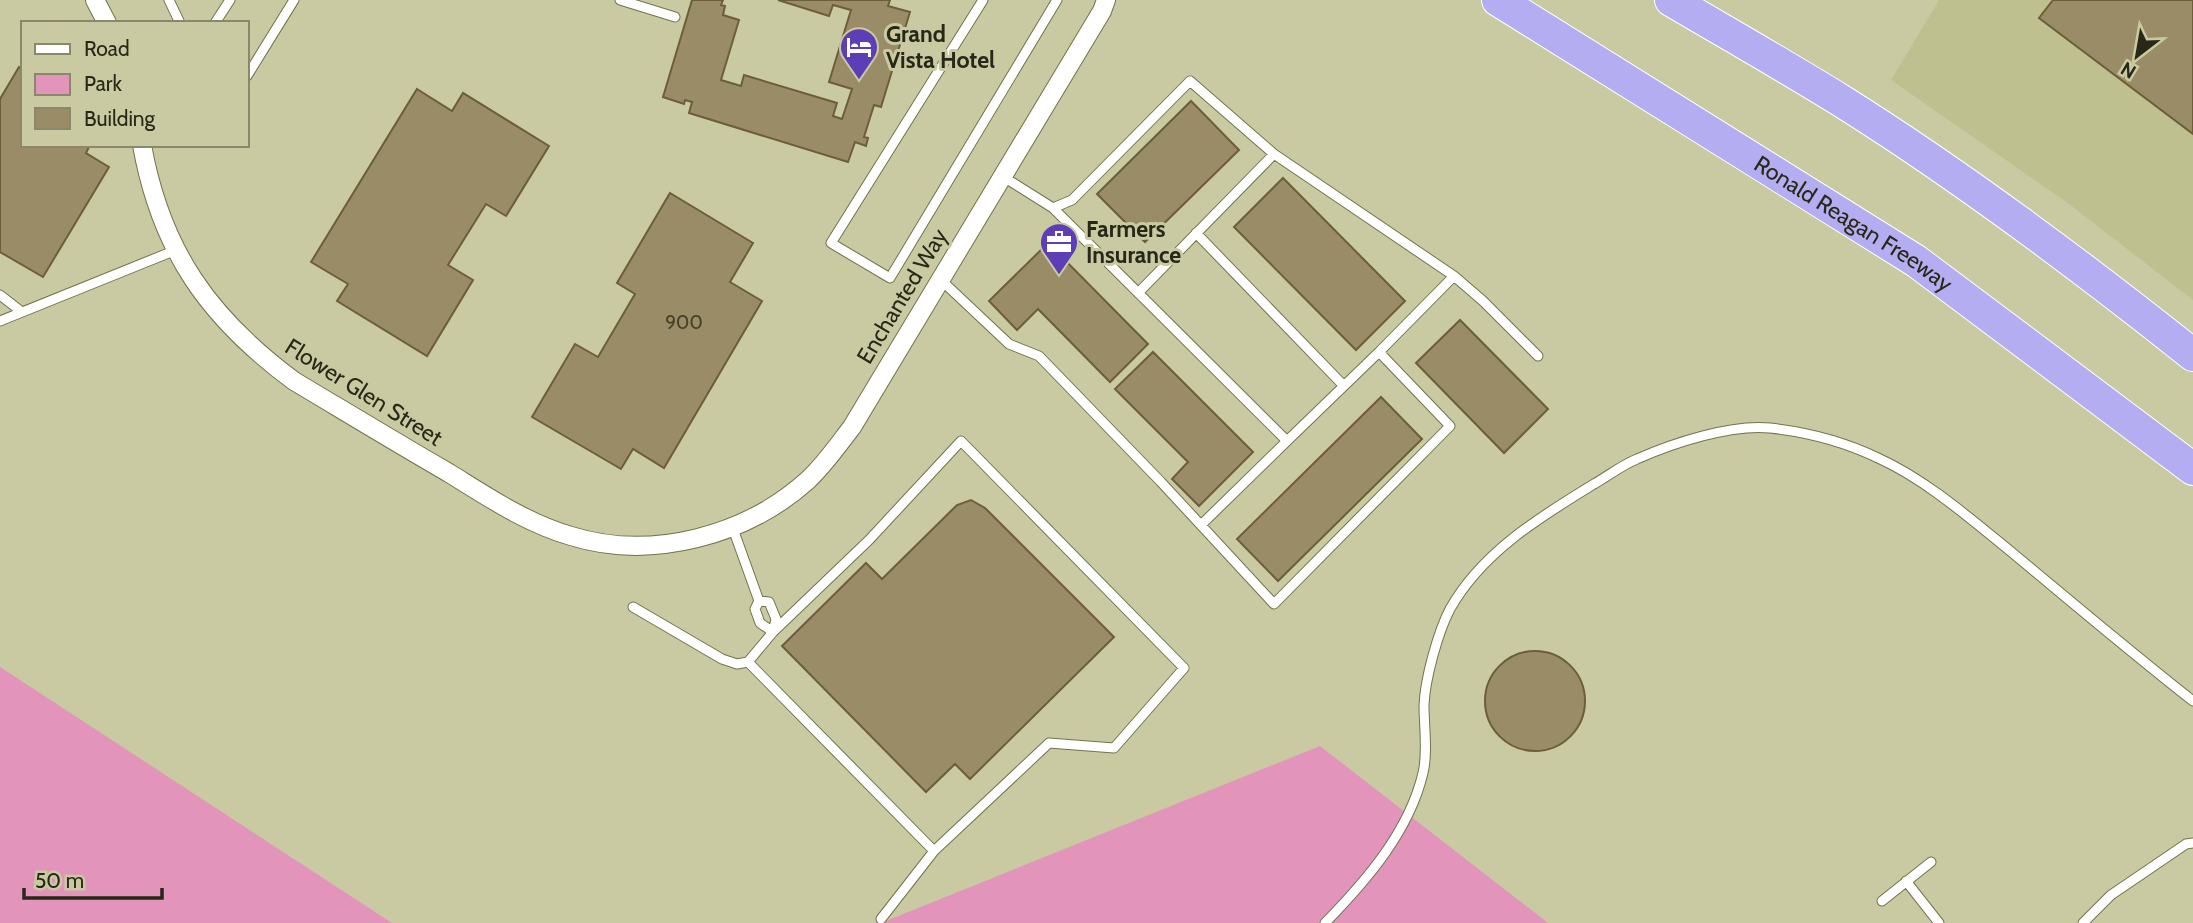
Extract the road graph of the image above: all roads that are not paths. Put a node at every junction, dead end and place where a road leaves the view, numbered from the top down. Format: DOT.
graph roads {
  1 [pos="95,0"];
  2 [pos="169,0"];
  3 [pos="230,0"];
  4 [pos="294,0"];
  5 [pos="620,0"];
  6 [pos="983,0"];
  7 [pos="1057,0"];
  8 [pos="1106,0"];
  9 [pos="1484,0"];
  10 [pos="1499,0"];
  11 [pos="1671,0"];
  12 [pos="675,17"];
  13 [pos="106,21"];
  14 [pos="179,21"];
  15 [pos="216,21"];
  16 [pos="1579,48"];
  17 [pos="248,74"];
  18 [pos="142,147"];
  19 [pos="1275,154"];
  20 [pos="1002,176"];
  21 [pos="1053,208"];
  22 [pos="1196,233"];
  23 [pos="176,250"];
  24 [pos="1454,276"];
  25 [pos="940,279"];
  26 [pos="1138,293"];
  27 [pos="0,295"];
  28 [pos="22,312"];
  29 [pos="0,321"];
  30 [pos="1379,352"];
  31 [pos="2193,355"];
  32 [pos="1538,356"];
  33 [pos="1343,386"];
  34 [pos="1287,441"];
  35 [pos="2193,469"];
  36 [pos="1202,525"];
  37 [pos="732,526"];
  38 [pos="671,542"];
  39 [pos="759,601"];
  40 [pos="633,607"];
  41 [pos="773,632"];
  42 [pos="748,662"];
  43 [pos="2193,701"];
  44 [pos="2193,843"];
  45 [pos="934,851"];
  46 [pos="1931,862"];
  47 [pos="1906,881"];
  48 [pos="1882,901"];
  49 [pos="881,919"];
  50 [pos="1325,923"];
  51 [pos="1939,923"];
  52 [pos="2083,923"];
  1 -- 13 [label="street"];
  2 -- 14 [label="lane"];
  3 -- 15 [label="lane"];
  4 -- 17 [label="lane"];
  5 -- 12 [label="lane"];
  6 -- 7 [label="lane"];
  8 -- 20 [label="street, Enchanted Way"];
  9 -- 16 [label="highway"];
  10 -- 16 [label="highway, Ronald Reagan Freeway"];
  11 -- 31 [label="highway"];
  16 -- 35 [label="highway, Ronald Reagan Freeway"];
  18 -- 23 [label="street, Flower Glen Street"];
  19 -- 21 [label="lane"];
  19 -- 22 [label="lane"];
  19 -- 24 [label="lane"];
  20 -- 21 [label="lane"];
  20 -- 25 [label="street, Enchanted Way"];
  21 -- 26 [label="lane"];
  22 -- 26 [label="lane"];
  22 -- 33 [label="lane"];
  23 -- 28 [label="lane"];
  23 -- 38 [label="street, Flower Glen Street"];
  24 -- 30 [label="lane"];
  24 -- 32 [label="lane"];
  25 -- 36 [label="lane"];
  25 -- 37 [label="street, Enchanted Way"];
  26 -- 34 [label="lane"];
  27 -- 28 [label="lane"];
  28 -- 29 [label="lane"];
  30 -- 33 [label="lane"];
  30 -- 36 [label="lane"];
  33 -- 34 [label="lane"];
  34 -- 36 [label="lane"];
  37 -- 38 [label="street, Enchanted Way"];
  37 -- 39 [label="lane"];
  39 -- 41 [label="lane"];
  39 -- 41 [label="lane"];
  40 -- 42 [label="lane"];
  41 -- 42 [label="lane"];
  41 -- 45 [label="lane"];
  42 -- 45 [label="lane"];
  43 -- 50 [label="lane"];
  44 -- 52 [label="lane"];
  45 -- 49 [label="lane"];
  46 -- 47 [label="lane"];
  47 -- 48 [label="lane"];
  47 -- 51 [label="lane"];
}
